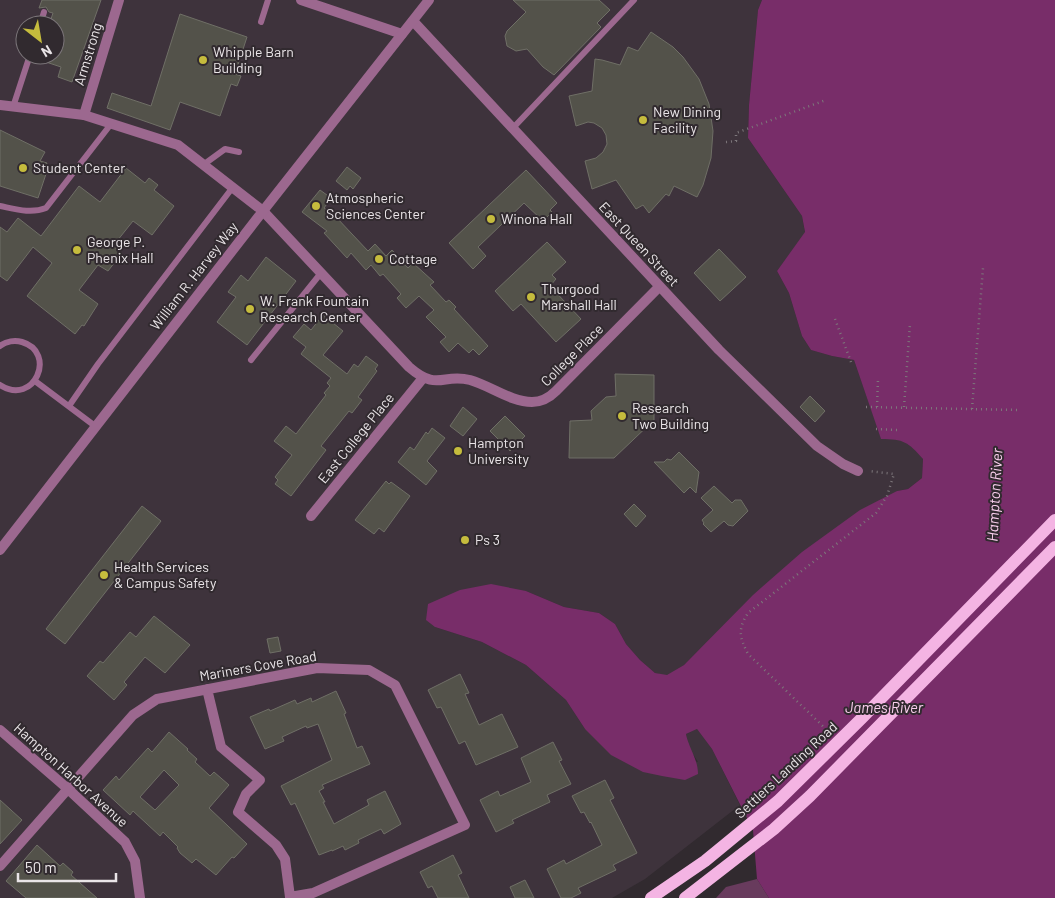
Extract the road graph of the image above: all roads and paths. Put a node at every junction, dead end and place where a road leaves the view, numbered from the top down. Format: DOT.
graph roads {
  1 [pos="120,0"];
  2 [pos="268,0"];
  3 [pos="301,0"];
  4 [pos="634,0"];
  5 [pos="424,3"];
  6 [pos="44,12"];
  7 [pos="43,15"];
  8 [pos="413,21"];
  9 [pos="261,22"];
  10 [pos="402,34"];
  11 [pos="27,65"];
  12 [pos="826,100"];
  13 [pos="0,105"];
  14 [pos="13,107"];
  15 [pos="84,115"];
  16 [pos="111,124"];
  17 [pos="513,128"];
  18 [pos="726,142"];
  19 [pos="238,152"];
  20 [pos="203,164"];
  21 [pos="233,188"];
  22 [pos="0,206"];
  23 [pos="263,211"];
  24 [pos="983,268"];
  25 [pos="321,273"];
  26 [pos="660,287"];
  27 [pos="835,319"];
  28 [pos="910,324"];
  29 [pos="0,346"];
  30 [pos="251,360"];
  31 [pos="851,362"];
  32 [pos="423,378"];
  33 [pos="878,378"];
  34 [pos="35,381"];
  35 [pos="0,385"];
  36 [pos="69,406"];
  37 [pos="866,407"];
  38 [pos="876,407"];
  39 [pos="904,408"];
  40 [pos="972,409"];
  41 [pos="1020,410"];
  42 [pos="95,426"];
  43 [pos="876,430"];
  44 [pos="898,430"];
  45 [pos="858,471"];
  46 [pos="311,516"];
  47 [pos="1055,520"];
  48 [pos="1055,547"];
  49 [pos="0,550"];
  50 [pos="207,689"];
  51 [pos="1,732"];
  52 [pos="830,732"];
  53 [pos="68,789"];
  54 [pos="0,866"];
  55 [pos="140,898"];
  56 [pos="651,898"];
  57 [pos="685,898"];
  1 -- 15 [label="street, Armstrong"];
  2 -- 9 [label="lane"];
  3 -- 10 [label="street"];
  4 -- 17 [label="lane"];
  5 -- 8 [label="street, William R. Harvey Way"];
  6 -- 7 [label="lane"];
  8 -- 10 [label="street, William R. Harvey Way"];
  8 -- 17 [label="street, East Queen Street"];
  10 -- 23 [label="street, William R. Harvey Way"];
  11 -- 14 [label="lane"];
  12 -- 18 [label="path"];
  13 -- 14 [label="street"];
  14 -- 15 [label="street"];
  15 -- 16 [label="street"];
  16 -- 20 [label="street"];
  16 -- 22 [label="lane"];
  17 -- 26 [label="street, East Queen Street"];
  19 -- 20 [label="lane"];
  20 -- 21 [label="street"];
  21 -- 23 [label="street"];
  21 -- 36 [label="lane"];
  23 -- 25 [label="street"];
  23 -- 42 [label="street, William R. Harvey Way"];
  24 -- 40 [label="path"];
  25 -- 30 [label="lane"];
  25 -- 32 [label="street"];
  26 -- 32 [label="street, College Place"];
  26 -- 45 [label="street, East Queen Street"];
  27 -- 31 [label="path"];
  28 -- 39 [label="path"];
  29 -- 34 [label="lane"];
  32 -- 46 [label="street, East College Place"];
  33 -- 38 [label="path"];
  34 -- 35 [label="lane"];
  34 -- 36 [label="lane"];
  36 -- 42 [label="lane"];
  37 -- 38 [label="path"];
  38 -- 39 [label="path"];
  39 -- 40 [label="path"];
  40 -- 41 [label="path"];
  42 -- 49 [label="street, William R. Harvey Way"];
  43 -- 44 [label="path"];
  45 -- 52 [label="path"];
  47 -- 56 [label="main road, Settlers Landing Road"];
  48 -- 57 [label="main road"];
  50 -- 50 [label="street, Mariners Cove Road"];
  50 -- 53 [label="street, Mariners Cove Road"];
  51 -- 53 [label="street, Hampton Harbor Avenue"];
  53 -- 54 [label="street, Mariners Cove Road"];
  53 -- 55 [label="street, Hampton Harbor Avenue"];
}
